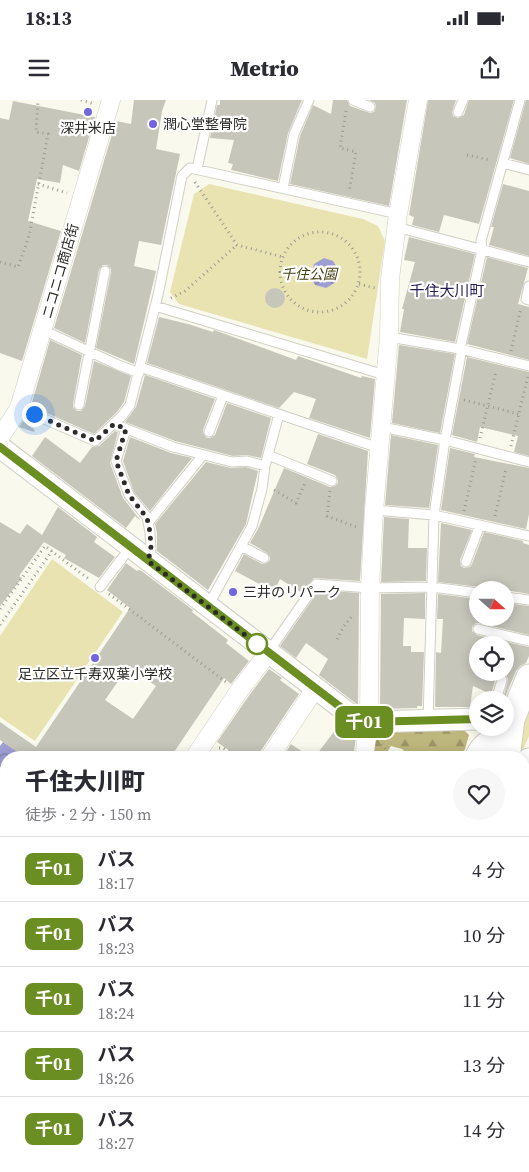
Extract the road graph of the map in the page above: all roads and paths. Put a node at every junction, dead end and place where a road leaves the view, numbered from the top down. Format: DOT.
graph roads {
  1 [pos="38,100"];
  2 [pos="112,100"];
  3 [pos="212,100"];
  4 [pos="309,100"];
  5 [pos="353,100"];
  6 [pos="418,100"];
  7 [pos="463,100"];
  8 [pos="520,100"];
  9 [pos="370,108"];
  10 [pos="346,110"];
  11 [pos="458,112"];
  12 [pos="467,155"];
  13 [pos="503,163"];
  14 [pos="197,169"];
  15 [pos="529,170"];
  16 [pos="187,171"];
  17 [pos="38,184"];
  18 [pos="283,188"];
  19 [pos="82,197"];
  20 [pos="347,202"];
  21 [pos="397,220"];
  22 [pos="237,244"];
  23 [pos="482,250"];
  24 [pos="282,257"];
  25 [pos="0,262"];
  26 [pos="529,262"];
  27 [pos="105,271"];
  28 [pos="529,286"];
  29 [pos="527,299"];
  30 [pos="155,306"];
  31 [pos="43,330"];
  32 [pos="389,337"];
  33 [pos="460,349"];
  34 [pos="89,352"];
  35 [pos="504,359"];
  36 [pos="529,366"];
  37 [pos="140,370"];
  38 [pos="529,374"];
  39 [pos="385,375"];
  40 [pos="223,396"];
  41 [pos="452,398"];
  42 [pos="79,405"];
  43 [pos="488,406"];
  44 [pos="19,408"];
  45 [pos="279,414"];
  46 [pos="519,414"];
  47 [pos="114,424"];
  48 [pos="382,427"];
  49 [pos="126,429"];
  50 [pos="209,432"];
  51 [pos="0,438"];
  52 [pos="445,440"];
  53 [pos="0,447"];
  54 [pos="379,448"];
  55 [pos="478,448"];
  56 [pos="203,455"];
  57 [pos="268,455"];
  58 [pos="509,456"];
  59 [pos="529,462"];
  60 [pos="265,466"];
  61 [pos="310,472"];
  62 [pos="332,480"];
  63 [pos="262,483"];
  64 [pos="374,510"];
  65 [pos="434,516"];
  66 [pos="462,521"];
  67 [pos="148,523"];
  68 [pos="480,525"];
  69 [pos="493,528"];
  70 [pos="373,533"];
  71 [pos="529,534"];
  72 [pos="241,546"];
  73 [pos="130,548"];
  74 [pos="52,551"];
  75 [pos="264,558"];
  76 [pos="148,561"];
  77 [pos="466,562"];
  78 [pos="100,587"];
  79 [pos="432,587"];
  80 [pos="370,588"];
  81 [pos="469,592"];
  82 [pos="514,598"];
  83 [pos="529,600"];
  84 [pos="208,606"];
  85 [pos="0,609"];
  86 [pos="0,625"];
  87 [pos="478,629"];
  88 [pos="529,641"];
  89 [pos="268,653"];
  90 [pos="529,677"];
  91 [pos="315,689"];
  92 [pos="239,691"];
  93 [pos="514,707"];
  94 [pos="469,719"];
  95 [pos="428,720"];
  96 [pos="368,722"];
  97 [pos="480,736"];
  98 [pos="508,736"];
  99 [pos="199,751"];
  100 [pos="274,751"];
  101 [pos="365,751"];
  102 [pos="478,751"];
  103 [pos="479,751"];
  104 [pos="506,751"];
  105 [pos="507,751"];
  1 -- 17 [label="path"];
  2 -- 19 [label="street, ニコニコ商店街"];
  3 -- 14 [label="lane"];
  4 -- 18 [label="lane"];
  5 -- 9 [label="lane"];
  6 -- 21 [label="street"];
  7 -- 11 [label="lane"];
  8 -- 13 [label="lane"];
  10 -- 20 [label="path"];
  12 -- 13 [label="path"];
  13 -- 15 [label="lane"];
  13 -- 23 [label="lane"];
  14 -- 16 [label="lane"];
  14 -- 18 [label="lane"];
  16 -- 22 [label="path"];
  16 -- 30 [label="lane"];
  17 -- 19 [label="path"];
  17 -- 25 [label="path"];
  18 -- 20 [label="lane"];
  19 -- 31 [label="street, ニコニコ商店街"];
  20 -- 21 [label="lane"];
  21 -- 23 [label="lane"];
  21 -- 32 [label="street"];
  22 -- 24 [label="path"];
  22 -- 30 [label="path"];
  23 -- 26 [label="lane"];
  23 -- 33 [label="lane"];
  24 -- 24 [label="path"];
  27 -- 34 [label="lane"];
  28 -- 29 [label="lane"];
  29 -- 35 [label="path"];
  30 -- 37 [label="lane"];
  30 -- 39 [label="lane"];
  31 -- 34 [label="lane"];
  31 -- 44 [label="street, ニコニコ商店街"];
  32 -- 33 [label="lane"];
  32 -- 39 [label="street"];
  33 -- 35 [label="lane"];
  33 -- 41 [label="lane"];
  34 -- 37 [label="lane"];
  34 -- 42 [label="lane"];
  35 -- 36 [label="lane"];
  35 -- 43 [label="path"];
  37 -- 40 [label="lane"];
  37 -- 47 [label="lane"];
  38 -- 46 [label="path"];
  39 -- 48 [label="street"];
  40 -- 45 [label="lane"];
  40 -- 50 [label="lane"];
  41 -- 43 [label="path"];
  41 -- 52 [label="lane"];
  43 -- 46 [label="path"];
  43 -- 55 [label="path"];
  44 -- 47 [label="lane"];
  44 -- 51 [label="street, ニコニコ商店街"];
  45 -- 54 [label="lane"];
  45 -- 57 [label="lane"];
  46 -- 58 [label="path"];
  47 -- 49 [label="lane"];
  48 -- 52 [label="lane"];
  48 -- 54 [label="street"];
  49 -- 56 [label="lane"];
  49 -- 67 [label="lane"];
  52 -- 55 [label="lane"];
  52 -- 65 [label="lane"];
  53 -- 73 [label="street"];
  54 -- 64 [label="street"];
  55 -- 58 [label="lane"];
  55 -- 66 [label="path"];
  56 -- 60 [label="lane"];
  56 -- 67 [label="lane"];
  57 -- 60 [label="lane"];
  57 -- 61 [label="lane"];
  58 -- 59 [label="lane"];
  58 -- 69 [label="path"];
  60 -- 63 [label="lane"];
  61 -- 62 [label="lane"];
  61 -- 63 [label="path"];
  62 -- 70 [label="path"];
  63 -- 72 [label="lane"];
  64 -- 65 [label="lane"];
  64 -- 70 [label="street"];
  65 -- 66 [label="lane"];
  65 -- 79 [label="lane"];
  66 -- 68 [label="lane"];
  67 -- 76 [label="lane"];
  68 -- 69 [label="lane"];
  68 -- 77 [label="lane"];
  69 -- 71 [label="lane"];
  70 -- 80 [label="street"];
  72 -- 75 [label="lane"];
  72 -- 84 [label="lane"];
  73 -- 76 [label="street"];
  73 -- 78 [label="lane"];
  74 -- 78 [label="path"];
  74 -- 85 [label="path"];
  74 -- 86 [label="path"];
  76 -- 84 [label="street"];
  78 -- 92 [label="path"];
  79 -- 80 [label="lane"];
  79 -- 81 [label="lane"];
  79 -- 95 [label="lane"];
  80 -- 89 [label="lane"];
  80 -- 96 [label="street"];
  82 -- 83 [label="lane"];
  84 -- 89 [label="street"];
  87 -- 88 [label="lane"];
  89 -- 91 [label="street"];
  89 -- 92 [label="street"];
  90 -- 93 [label="main road"];
  91 -- 96 [label="street"];
  91 -- 100 [label="street"];
  92 -- 99 [label="street"];
  94 -- 95 [label="street"];
  95 -- 96 [label="street"];
  96 -- 101 [label="street"];
  97 -- 102 [label="street"];
  98 -- 105 [label="main road"];
  103 -- 104 [label="street"];
}
